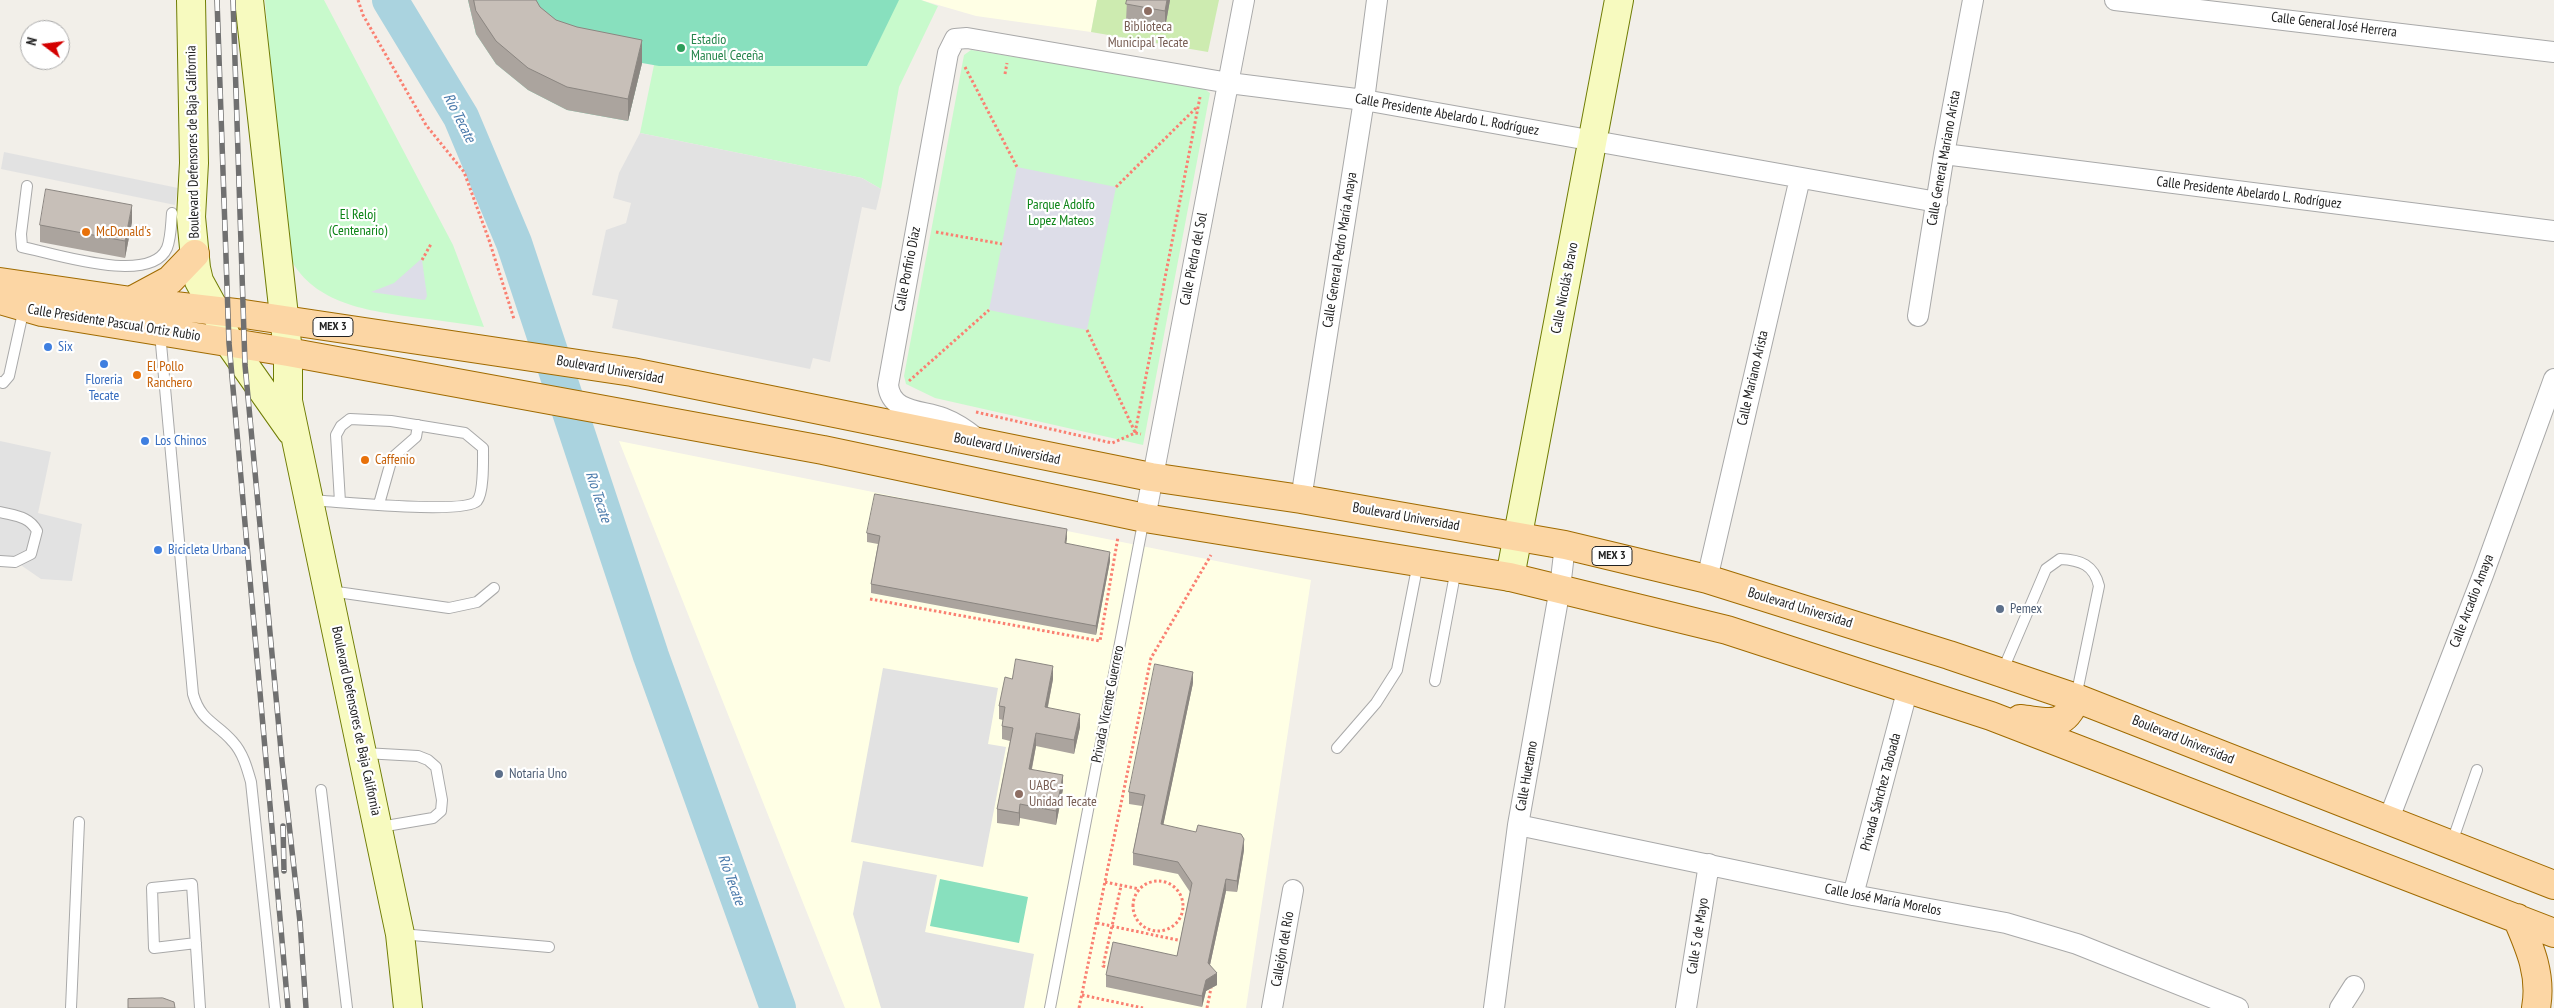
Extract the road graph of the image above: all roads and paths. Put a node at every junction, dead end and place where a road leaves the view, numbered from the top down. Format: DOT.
graph roads {
  1 [pos="191,0"];
  2 [pos="249,0"];
  3 [pos="358,0"];
  4 [pos="1244,0"];
  5 [pos="1377,0"];
  6 [pos="1619,0"];
  7 [pos="1973,0"];
  8 [pos="2115,0"];
  9 [pos="955,39"];
  10 [pos="2554,52"];
  11 [pos="965,67"];
  12 [pos="1203,79"];
  13 [pos="1229,83"];
  14 [pos="1364,100"];
  15 [pos="1198,106"];
  16 [pos="1594,141"];
  17 [pos="1944,154"];
  18 [pos="1017,167"];
  19 [pos="1800,178"];
  20 [pos="27,186"];
  21 [pos="1116,187"];
  22 [pos="1937,202"];
  23 [pos="172,214"];
  24 [pos="2554,231"];
  25 [pos="935,232"];
  26 [pos="431,244"];
  27 [pos="1002,244"];
  28 [pos="196,254"];
  29 [pos="422,260"];
  30 [pos="0,264"];
  31 [pos="11,294"];
  32 [pos="131,301"];
  33 [pos="989,310"];
  34 [pos="216,312"];
  35 [pos="1918,316"];
  36 [pos="514,319"];
  37 [pos="284,320"];
  38 [pos="1087,330"];
  39 [pos="160,331"];
  40 [pos="229,343"];
  41 [pos="288,352"];
  42 [pos="2554,379"];
  43 [pos="0,382"];
  44 [pos="911,388"];
  45 [pos="972,411"];
  46 [pos="418,426"];
  47 [pos="1135,433"];
  48 [pos="294,436"];
  49 [pos="1159,438"];
  50 [pos="982,444"];
  51 [pos="1151,477"];
  52 [pos="1301,499"];
  53 [pos="308,500"];
  54 [pos="340,502"];
  55 [pos="379,504"];
  56 [pos="0,512"];
  57 [pos="1144,518"];
  58 [pos="1119,533"];
  59 [pos="1517,536"];
  60 [pos="1565,545"];
  61 [pos="1211,555"];
  62 [pos="0,561"];
  63 [pos="1419,562"];
  64 [pos="1456,568"];
  65 [pos="1510,577"];
  66 [pos="1707,579"];
  67 [pos="494,588"];
  68 [pos="1560,588"];
  69 [pos="329,591"];
  70 [pos="870,599"];
  71 [pos="2002,673"];
  72 [pos="1435,681"];
  73 [pos="1908,688"];
  74 [pos="2076,698"];
  75 [pos="1991,716"];
  76 [pos="1337,748"];
  77 [pos="363,753"];
  78 [pos="2477,770"];
  79 [pos="321,790"];
  80 [pos="2388,821"];
  81 [pos="79,822"];
  82 [pos="1518,825"];
  83 [pos="379,828"];
  84 [pos="2450,846"];
  85 [pos="1709,864"];
  86 [pos="1105,882"];
  87 [pos="2554,885"];
  88 [pos="1121,886"];
  89 [pos="1139,889"];
  90 [pos="1294,890"];
  91 [pos="1854,895"];
  92 [pos="2517,918"];
  93 [pos="1097,923"];
  94 [pos="1112,926"];
  95 [pos="1151,932"];
  96 [pos="2554,933"];
  97 [pos="400,934"];
  98 [pos="1182,941"];
  99 [pos="196,943"];
  100 [pos="549,947"];
  101 [pos="1110,968"];
  102 [pos="2354,986"];
  103 [pos="1211,988"];
  104 [pos="1082,995"];
  105 [pos="71,1008"];
  106 [pos="200,1008"];
  107 [pos="275,1008"];
  108 [pos="347,1008"];
  109 [pos="408,1008"];
  110 [pos="1050,1008"];
  111 [pos="1079,1008"];
  112 [pos="1143,1008"];
  113 [pos="1206,1008"];
  114 [pos="1272,1008"];
  115 [pos="1494,1008"];
  116 [pos="1686,1008"];
  117 [pos="2238,1008"];
  118 [pos="2340,1008"];
  119 [pos="2536,1008"];
  1 -- 28 [label="main road, Boulevard Defensores de Baja California"];
  2 -- 37 [label="main road, Boulevard Defensores de Baja California"];
  3 -- 36 [label="path"];
  4 -- 13 [label="street, Calle Piedra del Sol"];
  5 -- 14 [label="street, Calle General Pedro María Anaya"];
  6 -- 16 [label="main road, Calle Nicolás Bravo"];
  7 -- 17 [label="street, Calle General Mariano Arista"];
  8 -- 10 [label="street, Calle General José Herrera"];
  9 -- 12 [label="street, Calle Presidente Abelardo L. Rodríguez"];
  9 -- 50 [label="street, Calle Porfirio Díaz"];
  11 -- 18 [label="path"];
  12 -- 13 [label="street, Calle Presidente Abelardo L. Rodríguez"];
  12 -- 15 [label="path"];
  13 -- 14 [label="street, Calle Presidente Abelardo L. Rodríguez"];
  13 -- 49 [label="street, Calle Piedra del Sol"];
  14 -- 16 [label="street, Calle Presidente Abelardo L. Rodríguez"];
  14 -- 52 [label="street, Calle General Pedro María Anaya"];
  15 -- 21 [label="path"];
  15 -- 47 [label="path"];
  16 -- 19 [label="street, Calle Presidente Abelardo L. Rodríguez"];
  16 -- 59 [label="main road, Calle Nicolás Bravo"];
  17 -- 22 [label="street, Calle General Mariano Arista"];
  17 -- 24 [label="street, Calle Presidente Abelardo L. Rodríguez"];
  19 -- 22 [label="street, Calle Presidente Abelardo L. Rodríguez"];
  19 -- 66 [label="street, Calle Mariano Arista"];
  20 -- 23 [label="lane"];
  22 -- 35 [label="street, Calle General Mariano Arista"];
  25 -- 27 [label="path"];
  26 -- 29 [label="path"];
  28 -- 32 [label="main road"];
  28 -- 34 [label="main road, Boulevard Defensores de Baja California"];
  30 -- 31 [label="main road"];
  31 -- 32 [label="main road, Calle Presidente Pascual Ortiz Rubio / MEX 3"];
  31 -- 39 [label="main road, Calle Presidente Pascual Ortiz Rubio / MEX 3"];
  31 -- 43 [label="lane"];
  32 -- 34 [label="main road, Calle Presidente Pascual Ortiz Rubio / MEX 3"];
  33 -- 44 [label="path"];
  34 -- 37 [label="main road, Boulevard Universidad / MEX 3"];
  34 -- 40 [label="main road, Boulevard Defensores de Baja California"];
  37 -- 41 [label="main road, Boulevard Defensores de Baja California"];
  37 -- 50 [label="main road, Boulevard Universidad / MEX 3"];
  38 -- 47 [label="path"];
  39 -- 40 [label="main road, Calle Presidente Pascual Ortiz Rubio / MEX 3"];
  39 -- 107 [label="lane"];
  40 -- 41 [label="main road, MEX 3"];
  40 -- 48 [label="main road, Boulevard Defensores de Baja California"];
  41 -- 48 [label="main road, Boulevard Defensores de Baja California"];
  41 -- 57 [label="main road, MEX 3"];
  42 -- 80 [label="street, Calle Arcadio Amaya"];
  45 -- 47 [label="path"];
  46 -- 54 [label="lane"];
  46 -- 55 [label="lane"];
  46 -- 55 [label="lane"];
  47 -- 49 [label="path"];
  48 -- 53 [label="main road, Boulevard Defensores de Baja California"];
  49 -- 51 [label="street, Calle Piedra del Sol"];
  50 -- 51 [label="main road, Boulevard Universidad / MEX 3"];
  51 -- 52 [label="main road, Boulevard Universidad / MEX 3"];
  51 -- 57 [label="street, Calle Piedra del Sol"];
  52 -- 59 [label="main road, Boulevard Universidad / MEX 3"];
  53 -- 54 [label="lane"];
  53 -- 69 [label="main road, Boulevard Defensores de Baja California"];
  54 -- 55 [label="lane"];
  56 -- 62 [label="lane"];
  57 -- 63 [label="main road, MEX 3"];
  57 -- 110 [label="lane, Privada Vicente Guerrero"];
  58 -- 70 [label="path"];
  59 -- 60 [label="main road, Boulevard Universidad / MEX 3"];
  59 -- 65 [label="main road, Calle Nicolás Bravo"];
  60 -- 66 [label="main road, Boulevard Universidad / MEX 3"];
  60 -- 68 [label="street, Calle Huetamo"];
  61 -- 86 [label="path"];
  63 -- 64 [label="main road, MEX 3"];
  63 -- 76 [label="lane"];
  64 -- 65 [label="main road, MEX 3"];
  64 -- 72 [label="lane"];
  65 -- 68 [label="main road, MEX 3"];
  66 -- 71 [label="main road, Boulevard Universidad / MEX 3"];
  67 -- 69 [label="lane"];
  68 -- 73 [label="main road, MEX 3"];
  68 -- 82 [label="street, Calle Huetamo"];
  69 -- 77 [label="main road, Boulevard Defensores de Baja California"];
  71 -- 74 [label="main road, Boulevard Universidad / MEX 3"];
  71 -- 74 [label="lane"];
  73 -- 75 [label="main road, MEX 3"];
  73 -- 91 [label="street, Privada Sánchez Taboada"];
  74 -- 75 [label="main road"];
  74 -- 80 [label="main road, Boulevard Universidad / MEX 3"];
  75 -- 92 [label="main road, MEX 3"];
  77 -- 83 [label="main road, Boulevard Defensores de Baja California"];
  77 -- 83 [label="lane"];
  78 -- 84 [label="lane"];
  79 -- 108 [label="lane"];
  80 -- 84 [label="main road, Boulevard Universidad / MEX 3"];
  81 -- 105 [label="lane"];
  82 -- 85 [label="street, Calle José María Morelos"];
  82 -- 115 [label="street, Calle Huetamo"];
  83 -- 97 [label="main road, Boulevard Defensores de Baja California"];
  84 -- 87 [label="main road, Boulevard Universidad / MEX 3"];
  85 -- 91 [label="street, Calle José María Morelos"];
  85 -- 116 [label="street, Calle 5 de Mayo"];
  86 -- 88 [label="path"];
  86 -- 93 [label="path"];
  88 -- 89 [label="path"];
  88 -- 94 [label="path"];
  89 -- 95 [label="path"];
  89 -- 95 [label="path"];
  90 -- 114 [label="street, Callejón del Río"];
  91 -- 117 [label="street, Calle José María Morelos"];
  92 -- 96 [label="main road, MEX 3"];
  92 -- 119 [label="main road"];
  93 -- 94 [label="path"];
  93 -- 104 [label="path"];
  94 -- 95 [label="path"];
  94 -- 101 [label="path"];
  95 -- 98 [label="path"];
  97 -- 100 [label="lane"];
  97 -- 109 [label="main road, Boulevard Defensores de Baja California"];
  99 -- 99 [label="lane"];
  99 -- 106 [label="lane"];
  102 -- 118 [label="street"];
  103 -- 113 [label="path"];
  104 -- 111 [label="path"];
  104 -- 112 [label="path"];
}
